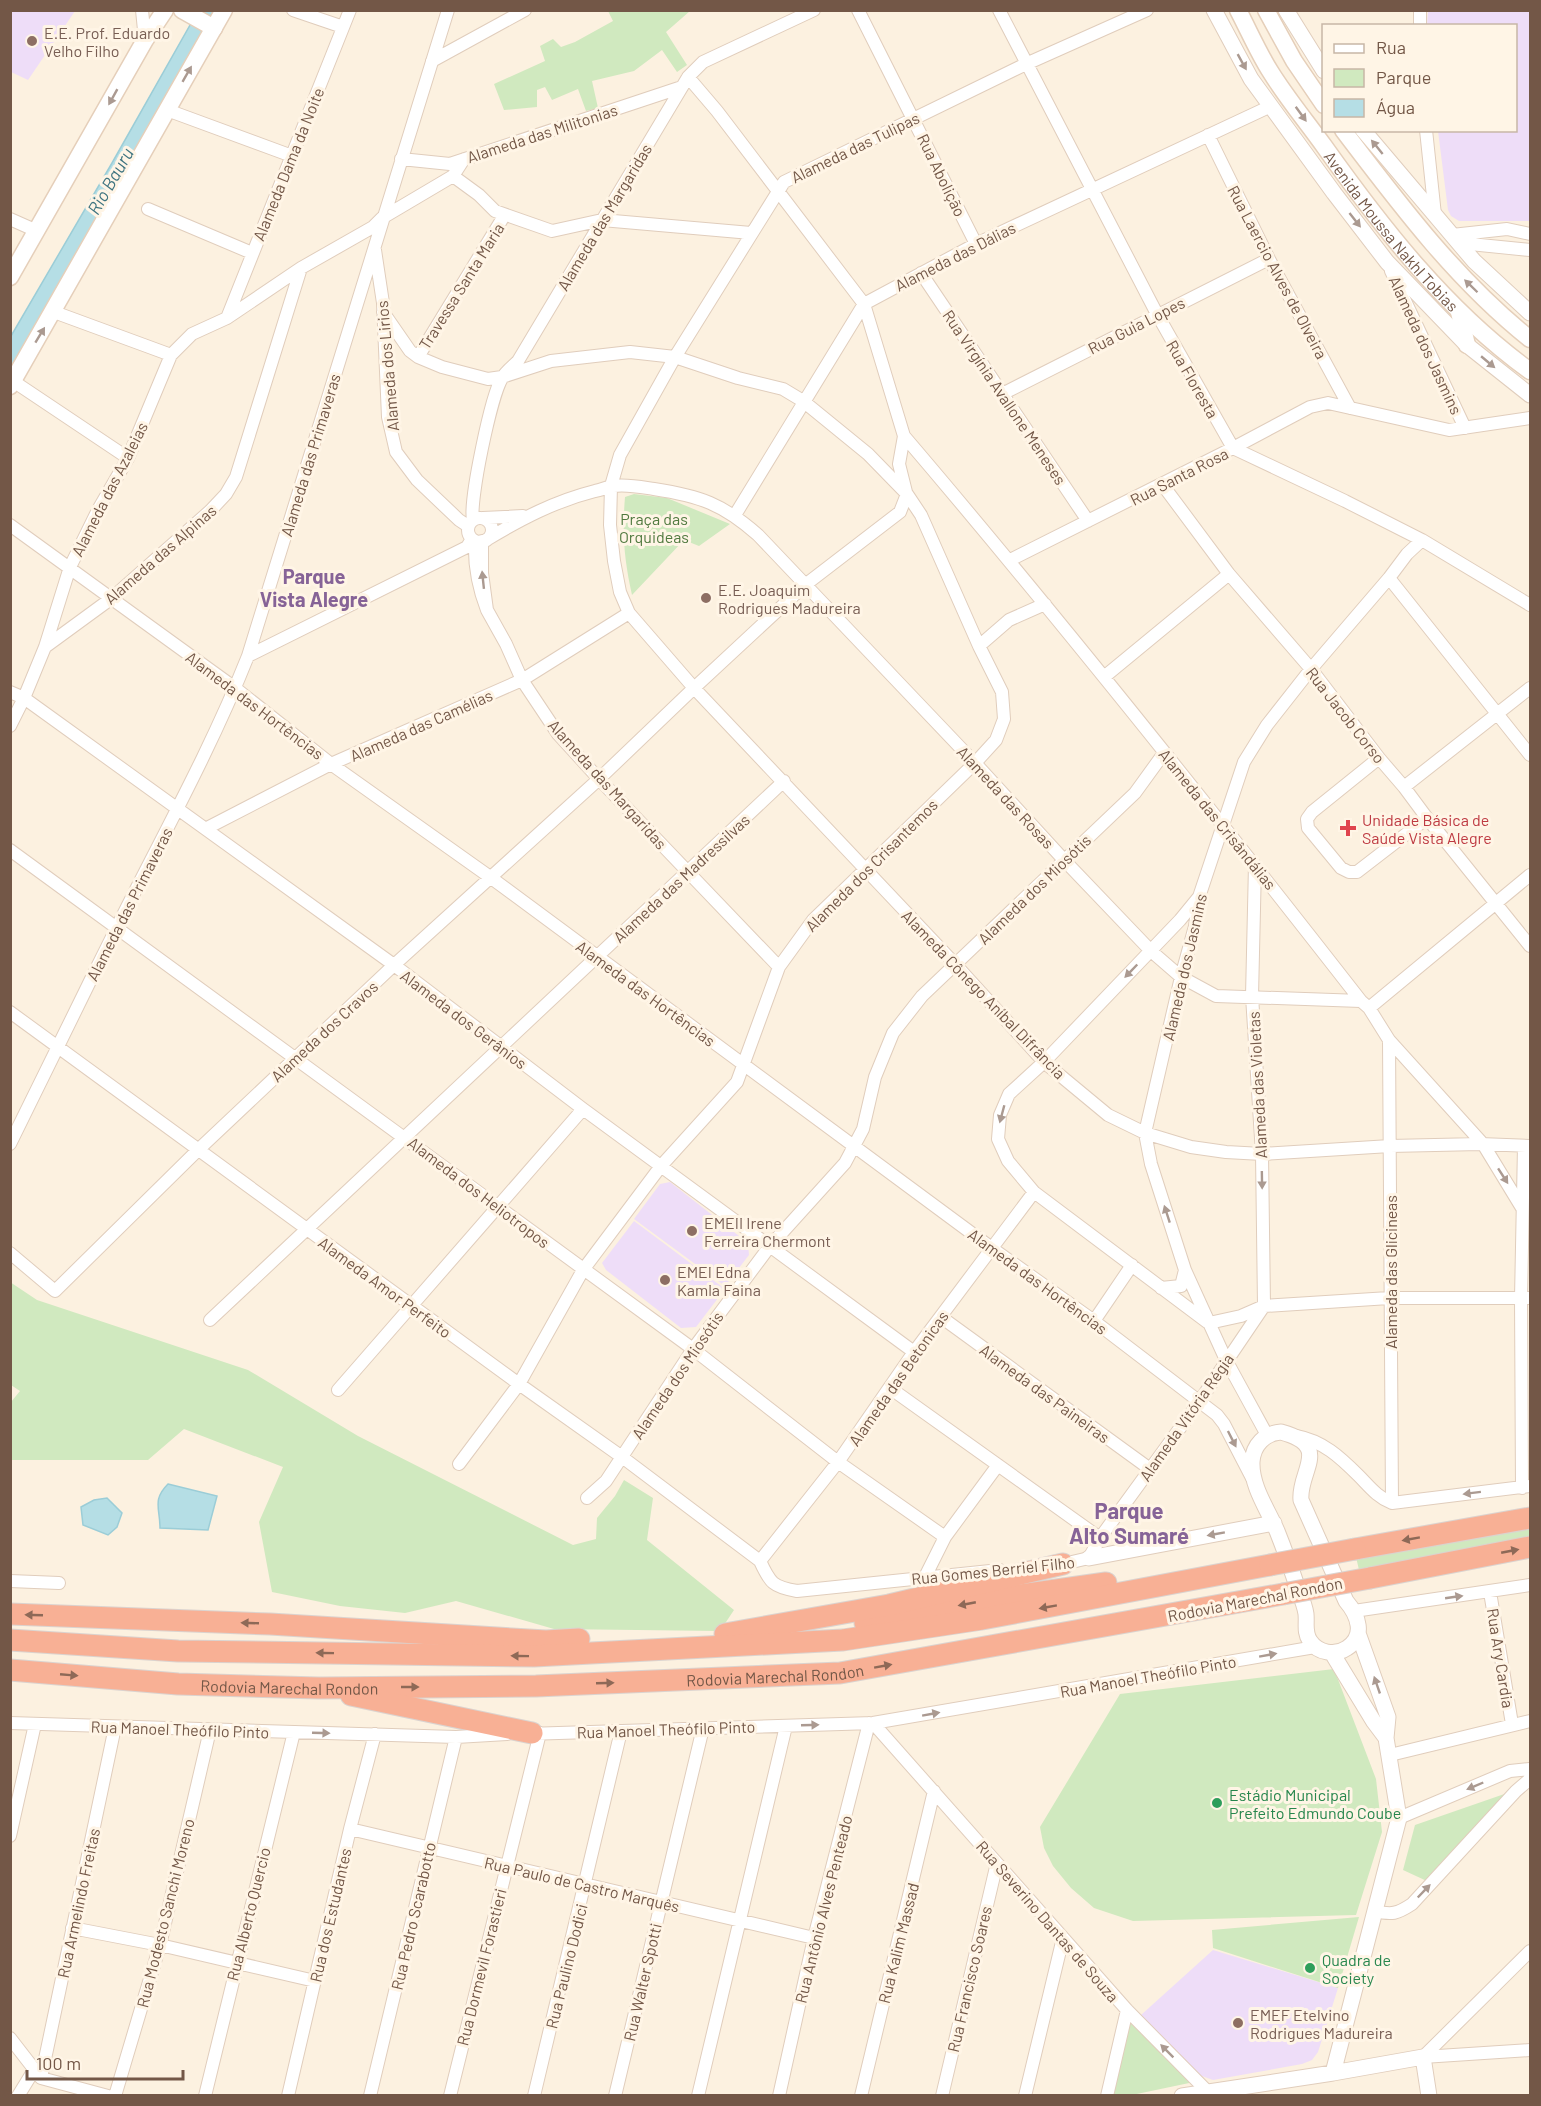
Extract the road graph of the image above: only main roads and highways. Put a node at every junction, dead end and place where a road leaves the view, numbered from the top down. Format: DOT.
graph roads {
  1 [pos="165,10"];
  2 [pos="182,10"];
  3 [pos="224,10"];
  4 [pos="1238,10"];
  5 [pos="1266,10"];
  6 [pos="214,28"];
  7 [pos="1294,61"];
  8 [pos="1322,88"];
  9 [pos="1322,103"];
  10 [pos="1345,132"];
  11 [pos="10,277"];
  12 [pos="1459,312"];
  13 [pos="1530,339"];
  14 [pos="1467,345"];
  15 [pos="1530,371"];
  16 [pos="12,383"];
  17 [pos="1530,1518"];
  18 [pos="1530,1547"];
  19 [pos="1063,1564"];
  20 [pos="1233,1573"];
  21 [pos="10,1614"];
  22 [pos="725,1634"];
  23 [pos="10,1640"];
  24 [pos="10,1670"];
  25 [pos="319,1688"];
  26 [pos="536,1733"];
  1 -- 11 [label="main road, one-way"];
  2 -- 6 [label="main road"];
  3 -- 6 [label="main road"];
  4 -- 12 [label="main road, Avenida Moussa Nakhl Tobias, one-way"];
  5 -- 7 [label="main road"];
  16 -- 6 [label="main road, one-way"];
  7 -- 8 [label="main road"];
  7 -- 9 [label="main road"];
  13 -- 10 [label="main road, Avenida Moussa Nakhl Tobias, one-way"];
  12 -- 14 [label="main road"];
  12 -- 15 [label="main road, Avenida Moussa Nakhl Tobias"];
  17 -- 20 [label="highway, Rodovia Marechal Rondon, one-way, bridge"];
  25 -- 18 [label="highway, Rodovia Marechal Rondon, one-way, bridge"];
  19 -- 22 [label="highway"];
  20 -- 22 [label="highway, one-way"];
  20 -- 23 [label="highway, Rodovia Marechal Rondon, one-way"];
  22 -- 21 [label="highway, one-way"];
  24 -- 25 [label="highway, Rodovia Marechal Rondon, one-way"];
  25 -- 26 [label="highway"];
}
